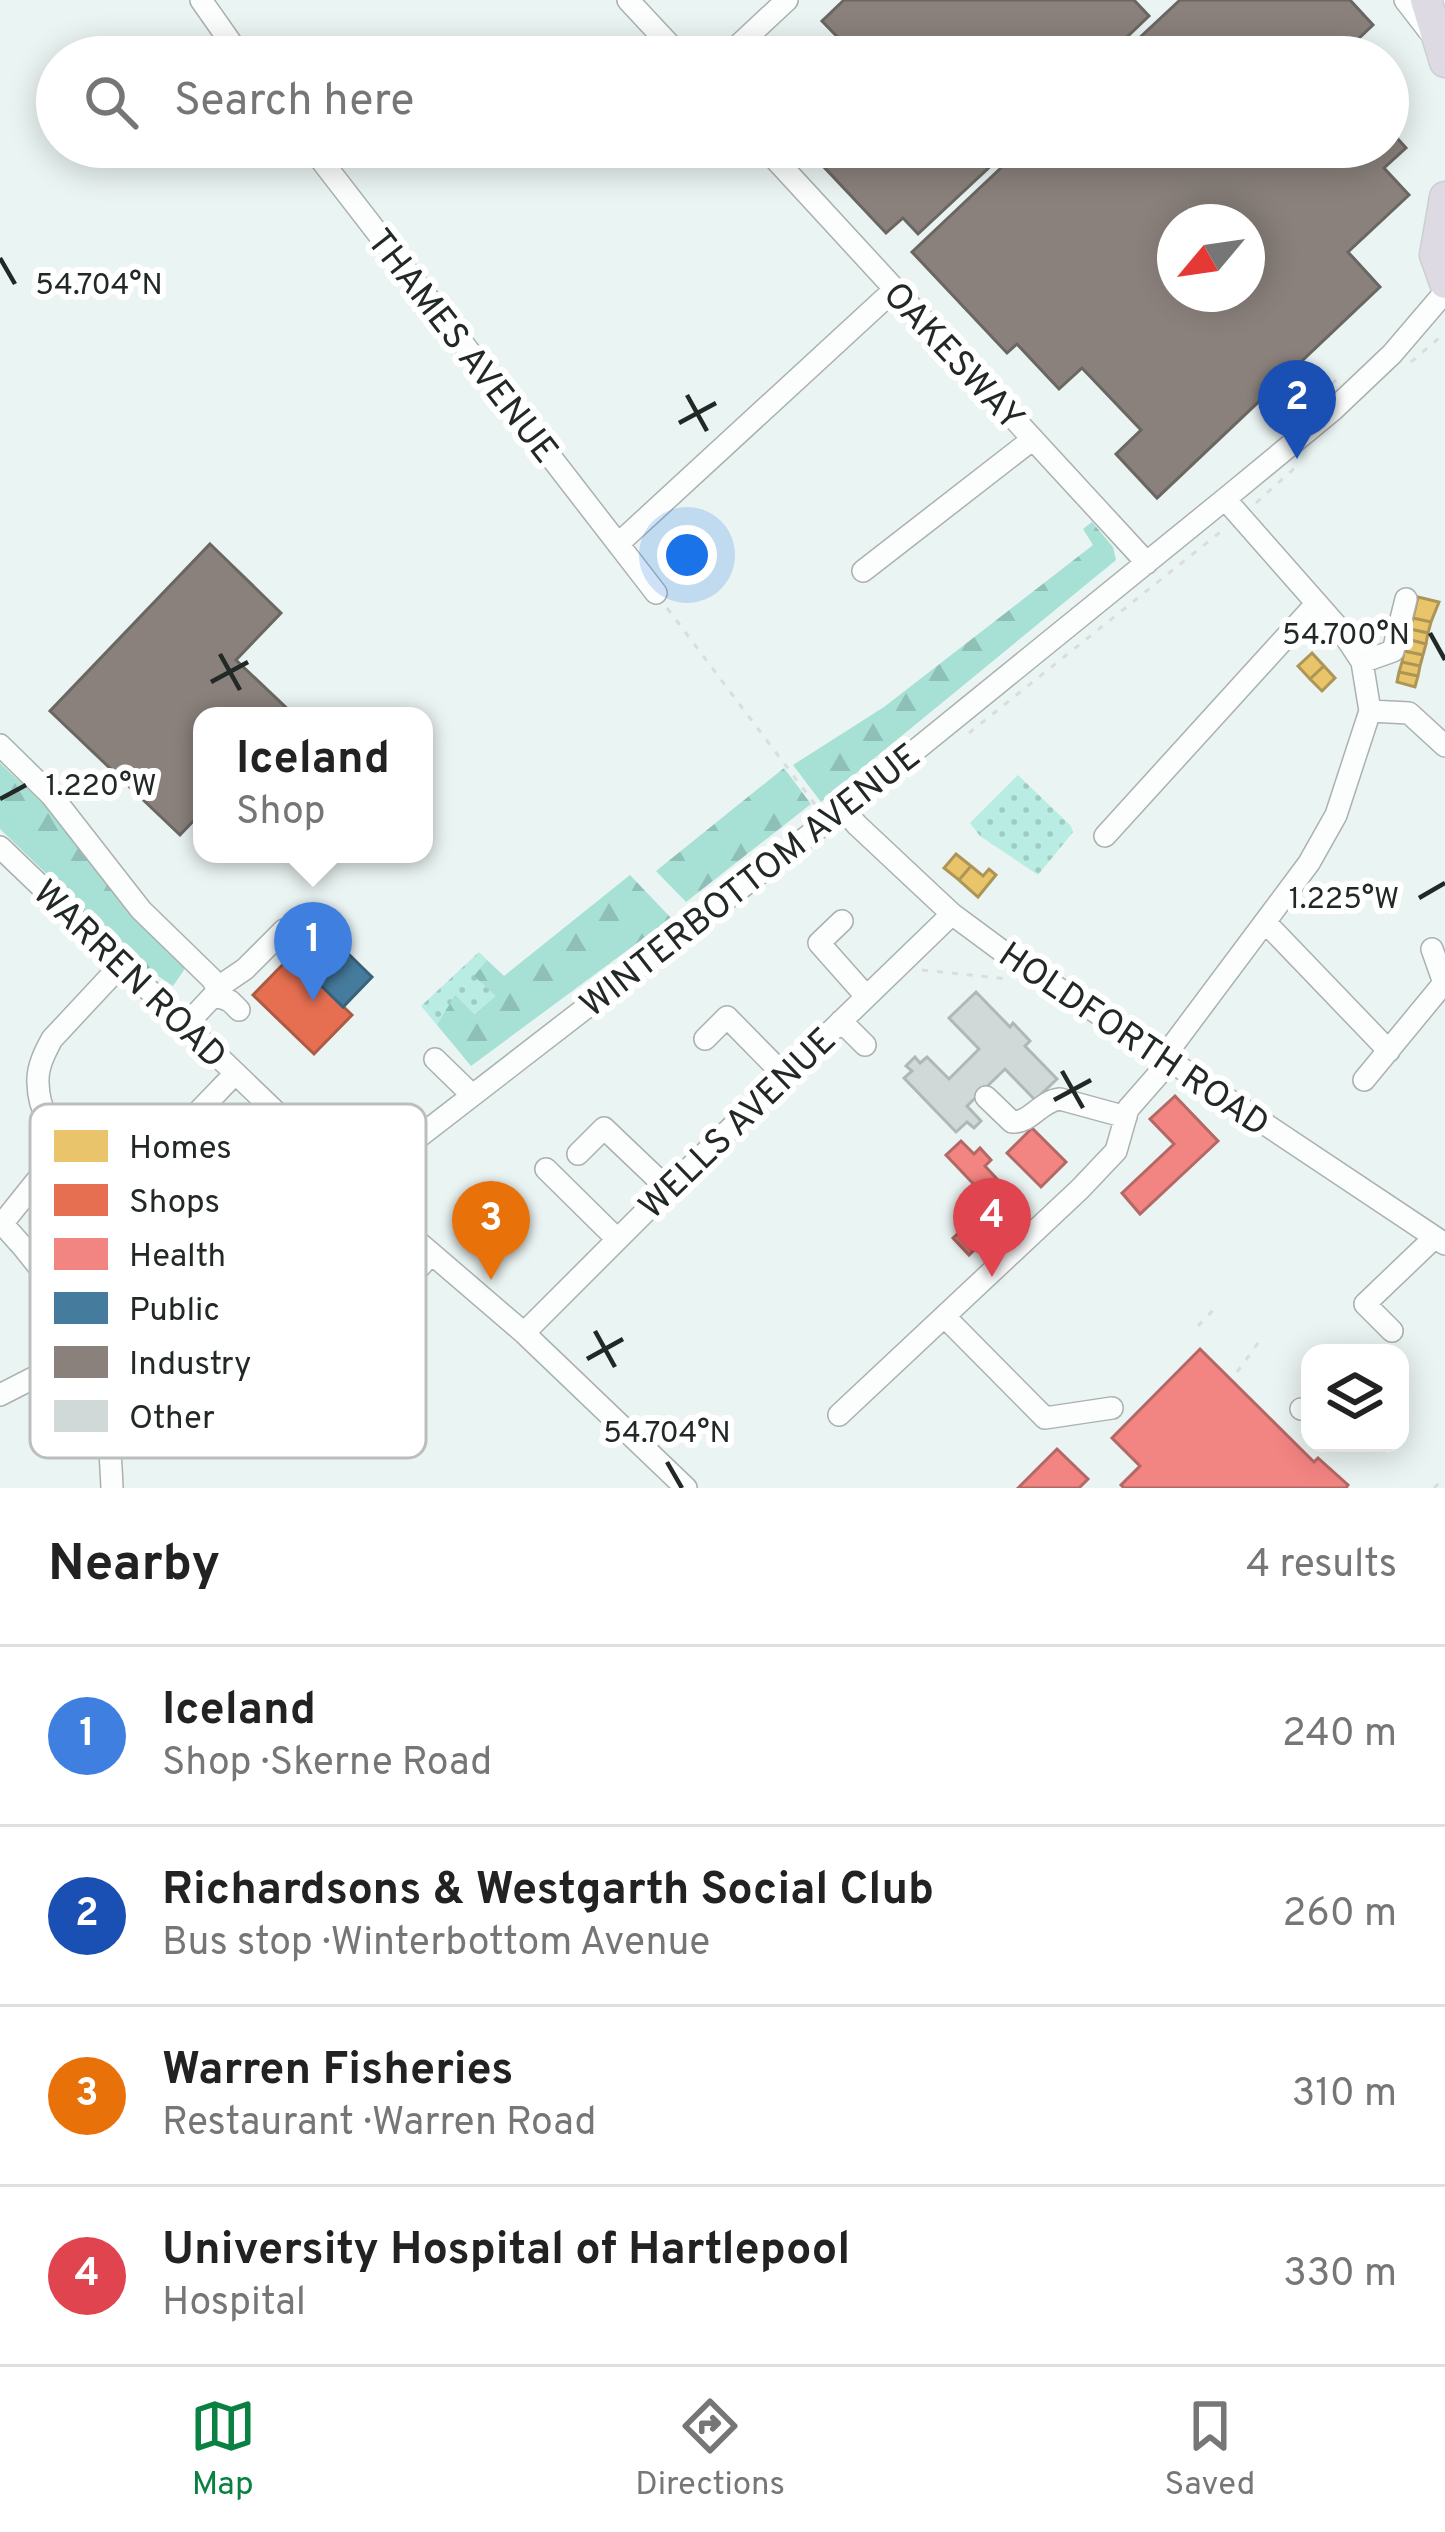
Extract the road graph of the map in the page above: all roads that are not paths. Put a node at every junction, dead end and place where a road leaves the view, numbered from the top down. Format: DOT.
graph roads {
  1 [pos="201,0"];
  2 [pos="628,0"];
  3 [pos="787,0"];
  4 [pos="1405,0"];
  5 [pos="1426,0"];
  6 [pos="226,36"];
  7 [pos="661,36"];
  8 [pos="748,36"];
  9 [pos="1444,58"];
  10 [pos="327,168"];
  11 [pos="783,168"];
  12 [pos="1445,203"];
  13 [pos="1445,287"];
  14 [pos="895,289"];
  15 [pos="1033,439"];
  16 [pos="1225,499"];
  17 [pos="618,544"];
  18 [pos="1147,563"];
  19 [pos="863,572"];
  20 [pos="656,592"];
  21 [pos="1406,599"];
  22 [pos="1316,604"];
  23 [pos="1362,662"];
  24 [pos="1370,711"];
  25 [pos="0,745"];
  26 [pos="1445,746"];
  27 [pos="832,810"];
  28 [pos="1105,836"];
  29 [pos="0,848"];
  30 [pos="952,914"];
  31 [pos="842,921"];
  32 [pos="1266,923"];
  33 [pos="284,930"];
  34 [pos="1432,949"];
  35 [pos="122,964"];
  36 [pos="215,992"];
  37 [pos="866,996"];
  38 [pos="239,1010"];
  39 [pos="841,1021"];
  40 [pos="186,1025"];
  41 [pos="705,1039"];
  42 [pos="865,1045"];
  43 [pos="1389,1051"];
  44 [pos="436,1059"];
  45 [pos="1167,1059"];
  46 [pos="235,1074"];
  47 [pos="784,1076"];
  48 [pos="1364,1080"];
  49 [pos="472,1095"];
  50 [pos="986,1096"];
  51 [pos="43,1104"];
  52 [pos="205,1104"];
  53 [pos="267,1104"];
  54 [pos="1126,1117"];
  55 [pos="426,1131"];
  56 [pos="578,1154"];
  57 [pos="1358,1158"];
  58 [pos="546,1168"];
  59 [pos="1344,1177"];
  60 [pos="30,1188"];
  61 [pos="668,1189"];
  62 [pos="1,1223"];
  63 [pos="617,1239"];
  64 [pos="1440,1241"];
  65 [pos="426,1249"];
  66 [pos="30,1253"];
  67 [pos="431,1253"];
  68 [pos="426,1259"];
  69 [pos="945,1317"];
  70 [pos="1392,1331"];
  71 [pos="524,1333"];
  72 [pos="30,1380"];
  73 [pos="0,1395"];
  74 [pos="1112,1408"];
  75 [pos="839,1415"];
  76 [pos="111,1458"];
  77 [pos="112,1488"];
  78 [pos="686,1488"];
  1 -- 6 [label="street"];
  2 -- 7 [label="street"];
  3 -- 8 [label="street"];
  4 -- 9 [label="street"];
  5 -- 9 [label="highway"];
  10 -- 17 [label="street, THAMES AVENUE"];
  11 -- 14 [label="street, OAKESWAY"];
  12 -- 13 [label="highway"];
  13 -- 16 [label="street, WINTERBOTTOM AVENUE"];
  14 -- 15 [label="street, OAKESWAY"];
  14 -- 17 [label="street"];
  15 -- 18 [label="street, OAKESWAY"];
  15 -- 19 [label="street"];
  16 -- 18 [label="street, WINTERBOTTOM AVENUE"];
  16 -- 22 [label="street"];
  17 -- 20 [label="street, THAMES AVENUE"];
  18 -- 27 [label="street, WINTERBOTTOM AVENUE"];
  21 -- 23 [label="street"];
  22 -- 23 [label="street"];
  22 -- 28 [label="street"];
  23 -- 24 [label="street"];
  24 -- 26 [label="street"];
  24 -- 32 [label="street"];
  25 -- 36 [label="street"];
  27 -- 30 [label="street, HOLDFORTH ROAD"];
  27 -- 49 [label="street, WINTERBOTTOM AVENUE"];
  29 -- 35 [label="street, WARREN ROAD"];
  30 -- 37 [label="street, WELLS AVENUE"];
  30 -- 45 [label="street, HOLDFORTH ROAD"];
  31 -- 37 [label="street"];
  32 -- 43 [label="street"];
  32 -- 45 [label="street"];
  33 -- 36 [label="street"];
  34 -- 43 [label="street"];
  35 -- 40 [label="street, WARREN ROAD"];
  35 -- 51 [label="street"];
  36 -- 38 [label="street"];
  36 -- 40 [label="street"];
  37 -- 39 [label="street, WELLS AVENUE"];
  39 -- 42 [label="street"];
  39 -- 47 [label="street, WELLS AVENUE"];
  40 -- 46 [label="street, WARREN ROAD"];
  41 -- 47 [label="street"];
  43 -- 48 [label="street"];
  44 -- 49 [label="street"];
  45 -- 54 [label="street"];
  45 -- 59 [label="street, HOLDFORTH ROAD"];
  46 -- 52 [label="street"];
  46 -- 53 [label="street, WARREN ROAD"];
  47 -- 61 [label="street, WELLS AVENUE"];
  49 -- 55 [label="street, WINTERBOTTOM AVENUE"];
  50 -- 54 [label="street"];
  54 -- 69 [label="street"];
  56 -- 61 [label="street"];
  57 -- 59 [label="street"];
  58 -- 63 [label="street"];
  59 -- 64 [label="street, HOLDFORTH ROAD"];
  60 -- 62 [label="street"];
  61 -- 63 [label="street, WELLS AVENUE"];
  62 -- 66 [label="street"];
  63 -- 71 [label="street, WELLS AVENUE"];
  64 -- 70 [label="street"];
  65 -- 67 [label="street, WARREN ROAD"];
  67 -- 68 [label="street"];
  67 -- 71 [label="street, WARREN ROAD"];
  69 -- 74 [label="street"];
  69 -- 75 [label="street"];
  71 -- 78 [label="street, WARREN ROAD"];
  72 -- 73 [label="street, WINTERBOTTOM AVENUE"];
  76 -- 77 [label="street"];
}
